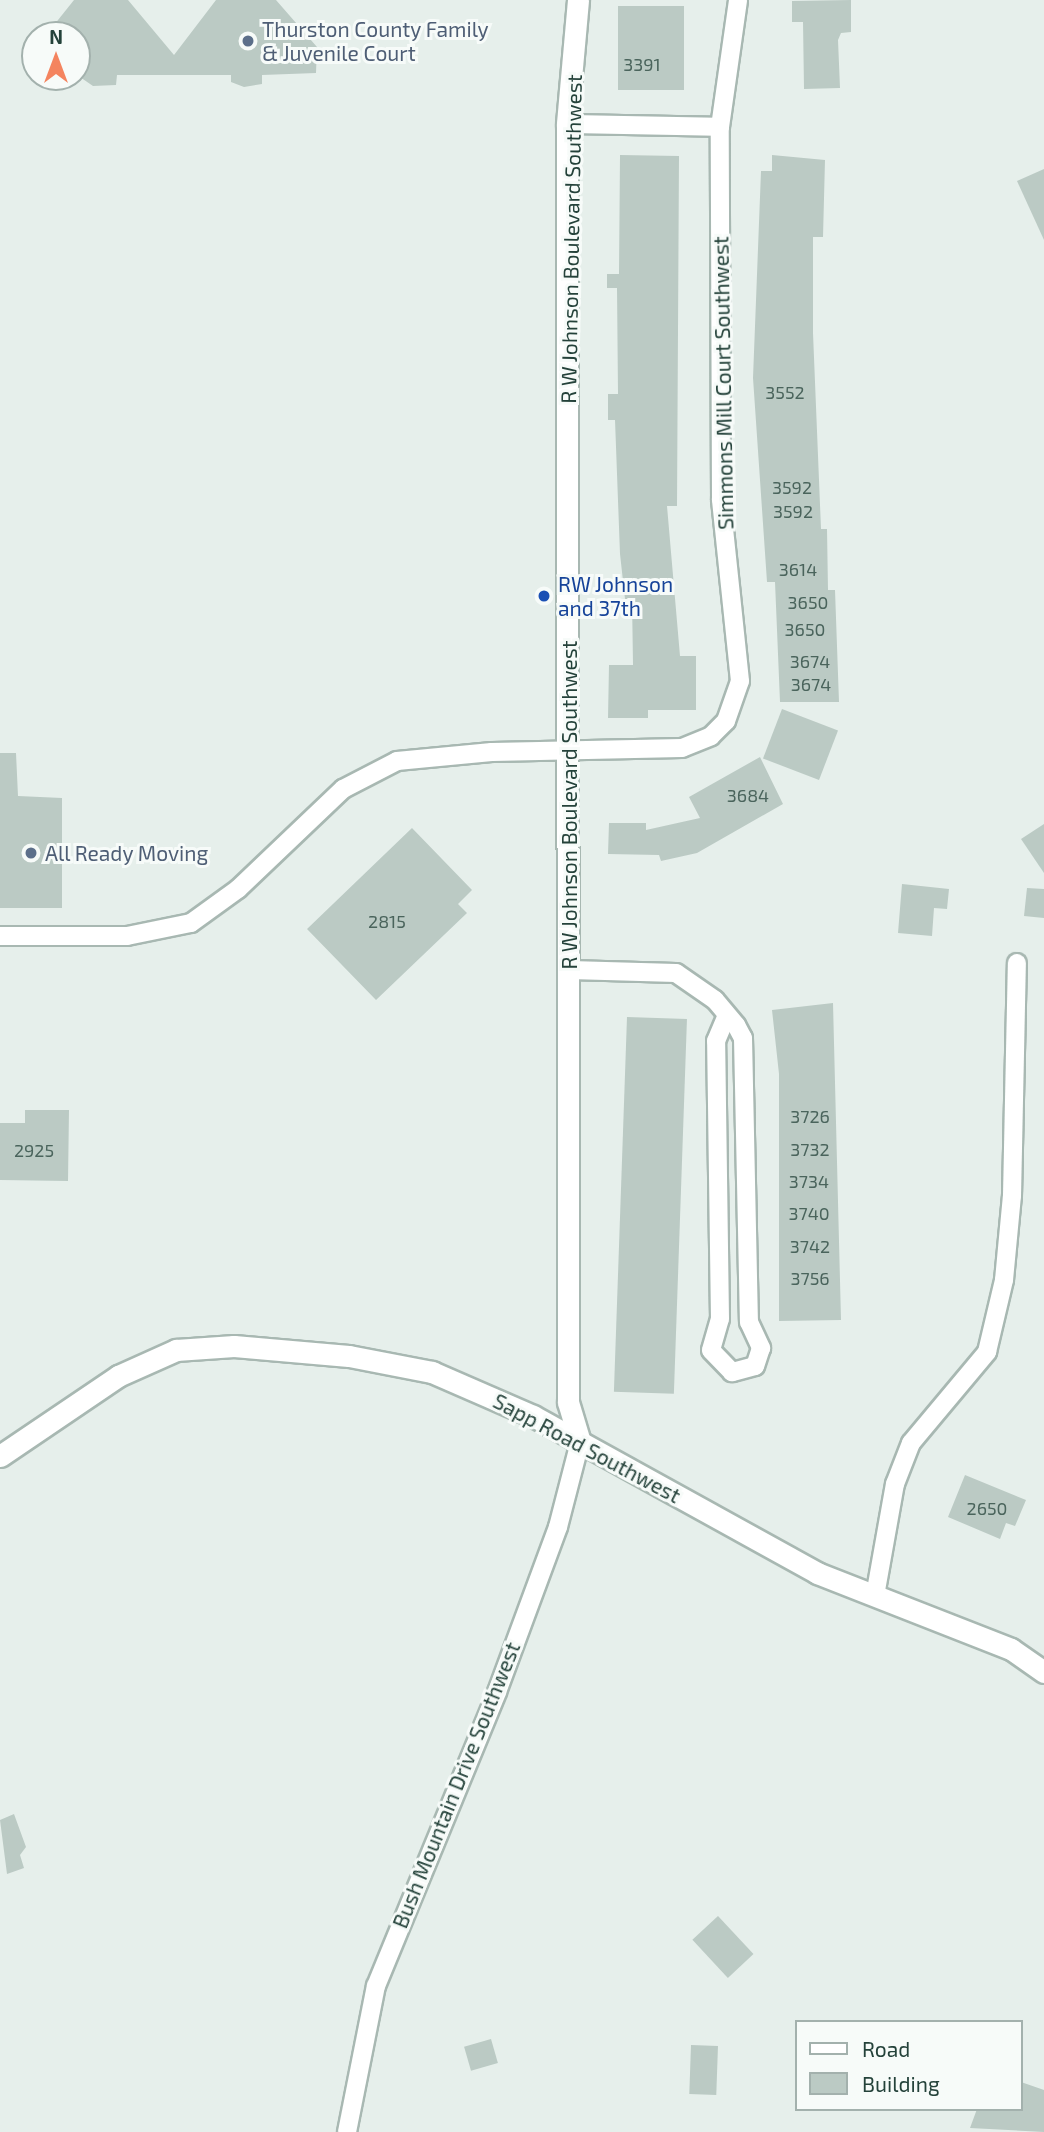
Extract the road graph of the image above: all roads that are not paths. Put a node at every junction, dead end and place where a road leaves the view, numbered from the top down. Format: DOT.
graph roads {
  1 [pos="578,0"];
  2 [pos="738,0"];
  3 [pos="567,124"];
  4 [pos="720,127"];
  5 [pos="568,750"];
  6 [pos="0,936"];
  7 [pos="1017,963"];
  8 [pos="570,970"];
  9 [pos="727,1015"];
  10 [pos="580,1442"];
  11 [pos="0,1456"];
  12 [pos="875,1596"];
  13 [pos="1044,1672"];
  14 [pos="347,2132"];
  1 -- 3 [label="street, R W Johnson Boulevard Southwest"];
  2 -- 4 [label="street, Simmons Mill Court Southwest"];
  3 -- 4 [label="street"];
  3 -- 5 [label="street, R W Johnson Boulevard Southwest"];
  4 -- 5 [label="street, Simmons Mill Court Southwest"];
  5 -- 6 [label="street, Simmons Mill Court Southwest"];
  5 -- 8 [label="street, R W Johnson Boulevard Southwest"];
  7 -- 12 [label="street"];
  8 -- 9 [label="street"];
  8 -- 10 [label="street, R W Johnson Boulevard Southwest"];
  9 -- 9 [label="street"];
  10 -- 11 [label="street, Sapp Road Southwest"];
  10 -- 12 [label="street, Sapp Road Southwest"];
  10 -- 14 [label="street, Bush Mountain Drive Southwest"];
  12 -- 13 [label="street, Sapp Road Southwest"];
}
